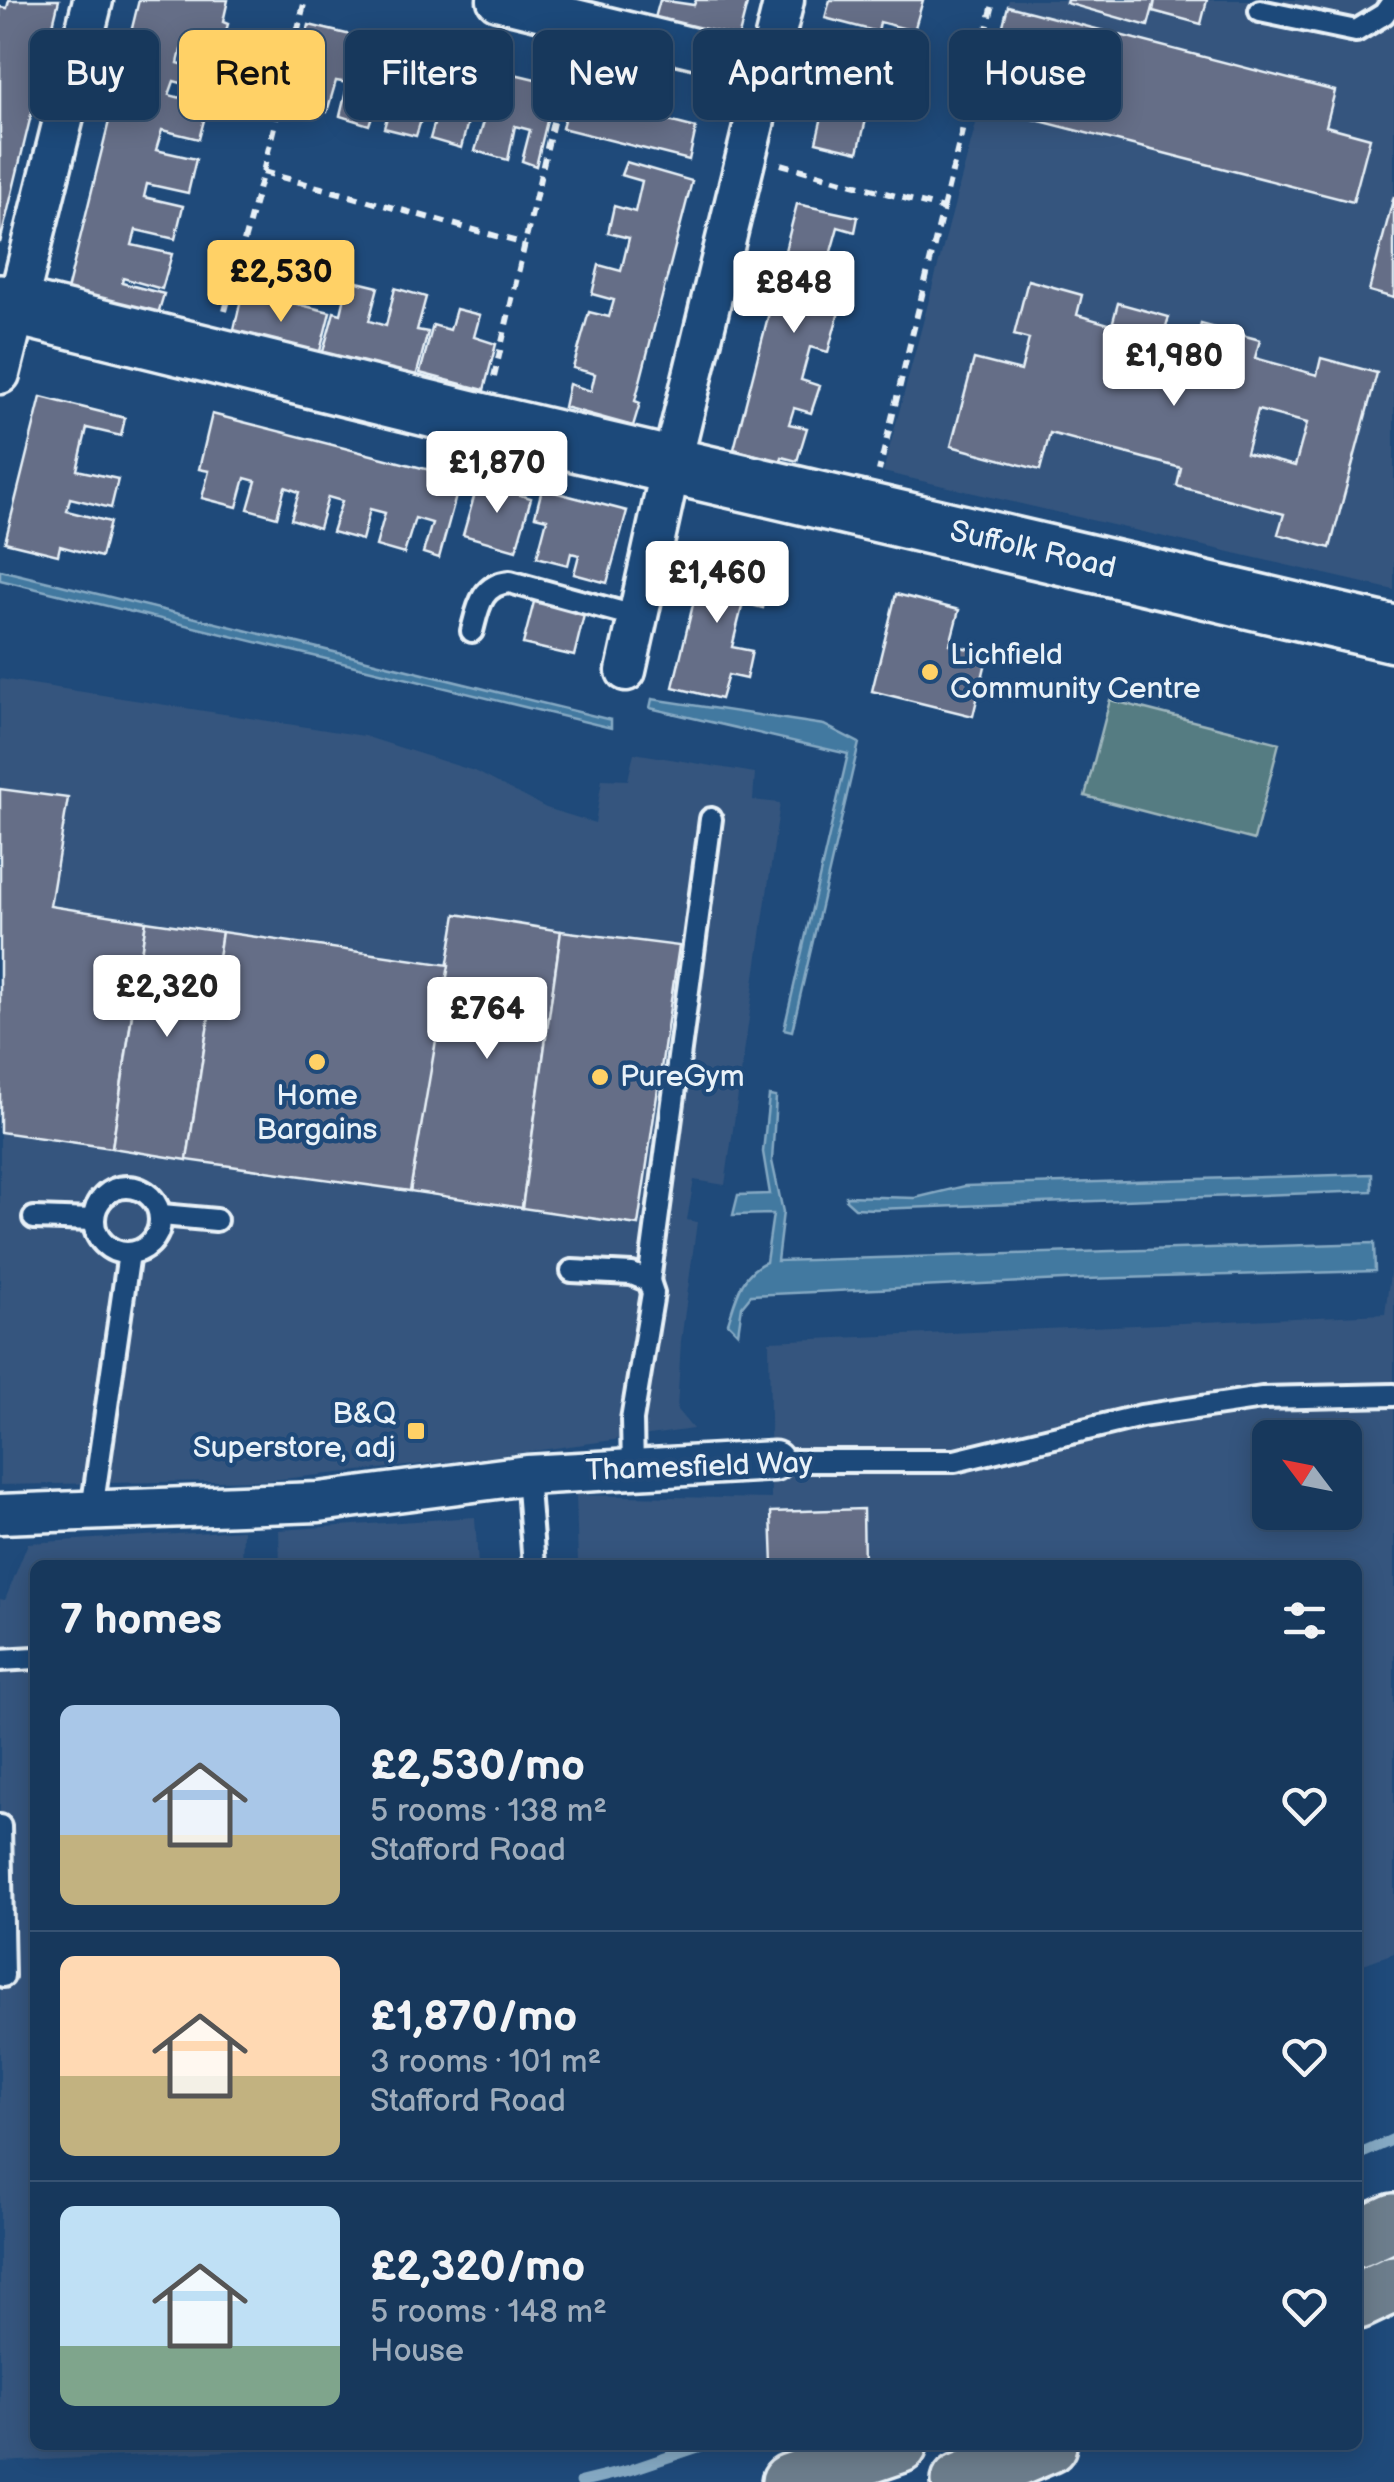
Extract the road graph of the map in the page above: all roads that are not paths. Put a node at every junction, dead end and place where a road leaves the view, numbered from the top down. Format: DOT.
graph roads {
  1 [pos="92,0"];
  2 [pos="497,0"];
  3 [pos="784,0"];
  4 [pos="1394,0"];
  5 [pos="1260,11"];
  6 [pos="777,30"];
  7 [pos="693,48"];
  8 [pos="754,120"];
  9 [pos="7,305"];
  10 [pos="0,374"];
  11 [pos="671,466"];
  12 [pos="638,616"];
  13 [pos="472,631"];
  14 [pos="1394,634"];
  15 [pos="626,671"];
  16 [pos="711,819"];
  17 [pos="162,1215"];
  18 [pos="34,1218"];
  19 [pos="92,1220"];
  20 [pos="216,1220"];
  21 [pos="129,1253"];
  22 [pos="572,1271"];
  23 [pos="648,1281"];
  24 [pos="1394,1395"];
  25 [pos="774,1462"];
  26 [pos="633,1468"];
  27 [pos="527,1475"];
  28 [pos="92,1510"];
  29 [pos="0,1514"];
  30 [pos="534,1560"];
  31 [pos="30,1658"];
  32 [pos="0,1660"];
  33 [pos="0,1826"];
  34 [pos="4,1976"];
  35 [pos="1394,2222"];
  36 [pos="1362,2237"];
  37 [pos="1394,2284"];
  38 [pos="1362,2299"];
  39 [pos="884,2450"];
  40 [pos="1036,2450"];
  41 [pos="790,2482"];
  42 [pos="960,2482"];
  1 -- 9 [label="street"];
  2 -- 7 [label="street"];
  3 -- 6 [label="street"];
  4 -- 5 [label="lane"];
  8 -- 11 [label="street"];
  9 -- 10 [label="street"];
  9 -- 11 [label="street, Suffolk Road"];
  11 -- 12 [label="street"];
  11 -- 14 [label="street, Suffolk Road"];
  12 -- 13 [label="lane"];
  12 -- 15 [label="street"];
  16 -- 23 [label="lane"];
  17 -- 19 [label="lane"];
  17 -- 20 [label="lane"];
  17 -- 21 [label="lane"];
  18 -- 19 [label="lane"];
  19 -- 21 [label="lane"];
  21 -- 28 [label="lane"];
  22 -- 23 [label="lane"];
  23 -- 26 [label="lane"];
  24 -- 25 [label="lane, Thamesfield Way"];
  25 -- 26 [label="street, Thamesfield Way"];
  26 -- 27 [label="street, Thamesfield Way"];
  27 -- 28 [label="street, Thamesfield Way"];
  27 -- 30 [label="lane"];
  28 -- 29 [label="street, Thamesfield Way"];
  31 -- 32 [label="lane"];
  33 -- 34 [label="lane"];
  35 -- 36 [label="highway"];
  37 -- 38 [label="highway"];
  39 -- 41 [label="highway"];
  40 -- 42 [label="highway"];
}
